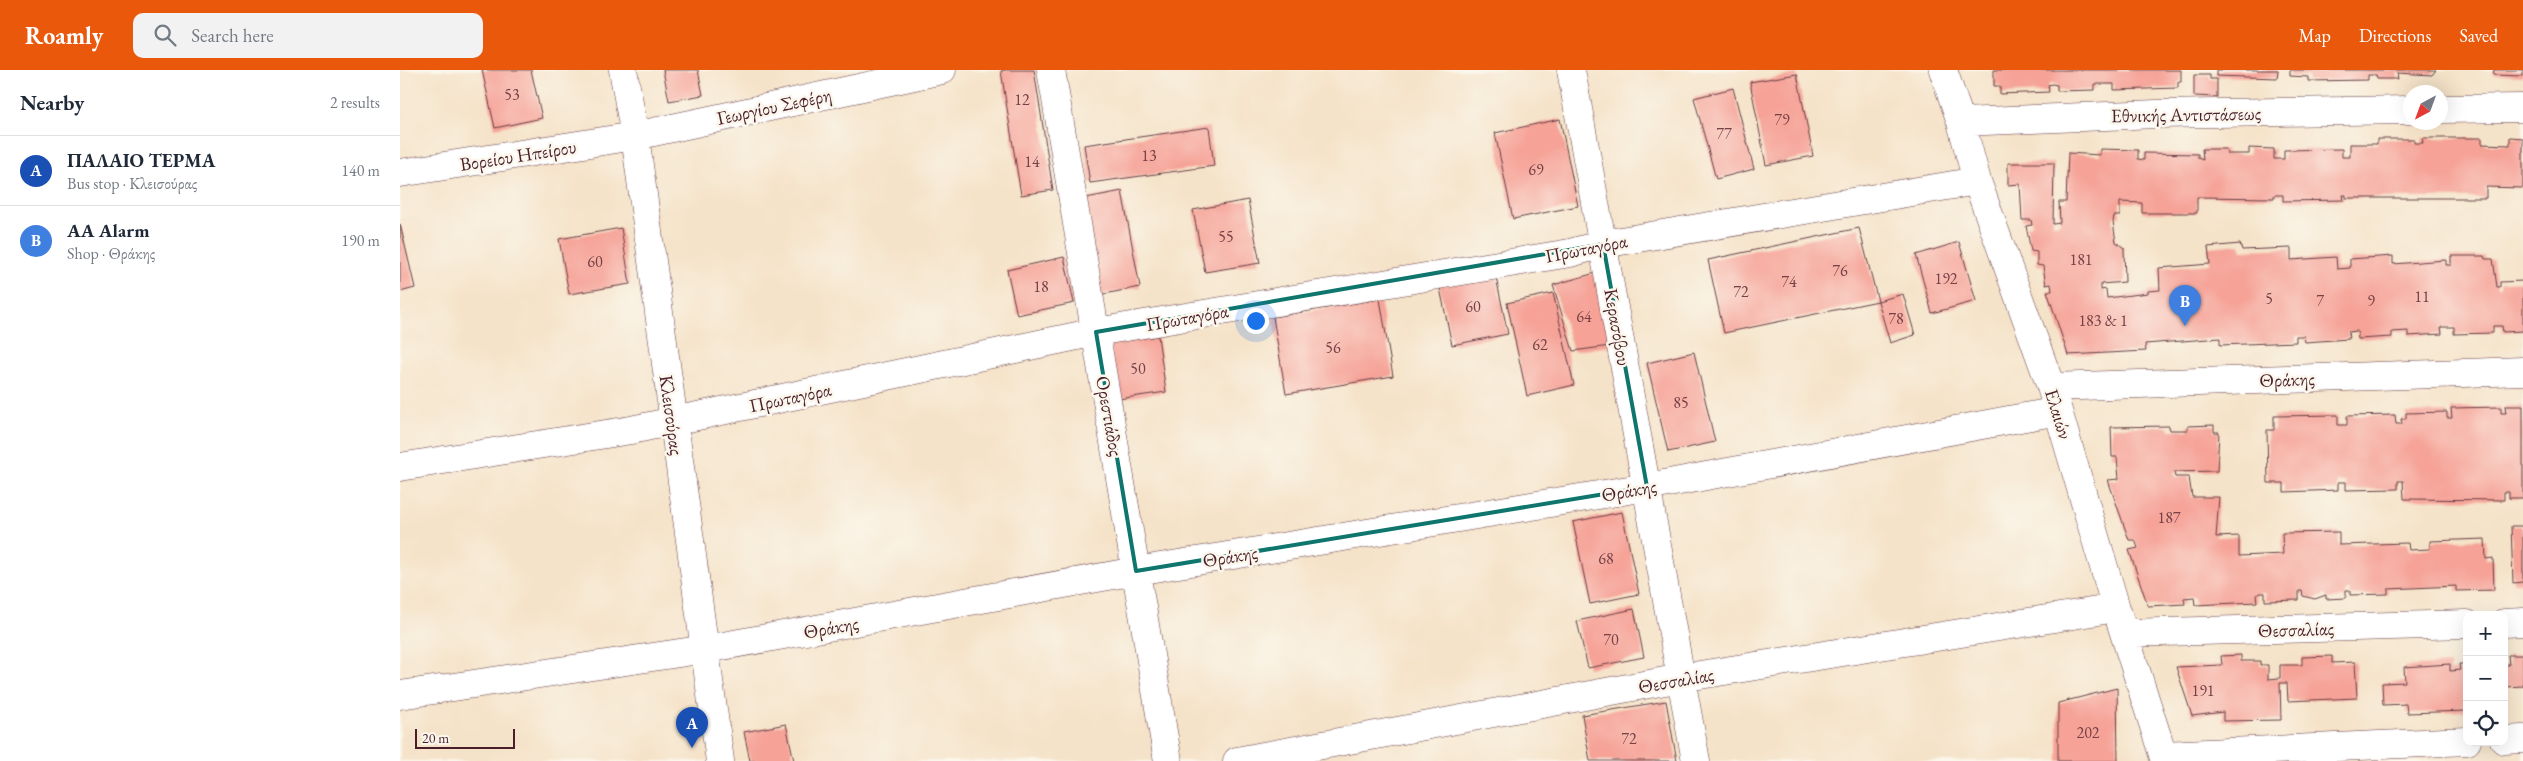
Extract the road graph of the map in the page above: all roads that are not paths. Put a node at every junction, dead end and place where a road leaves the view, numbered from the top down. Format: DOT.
graph roads {
  1 [pos="623,70"];
  2 [pos="942,70"];
  3 [pos="1051,70"];
  4 [pos="1571,70"];
  5 [pos="1943,70"];
  6 [pos="2523,108"];
  7 [pos="2448,109"];
  8 [pos="2403,110"];
  9 [pos="1961,122"];
  10 [pos="635,136"];
  11 [pos="400,173"];
  12 [pos="1977,181"];
  13 [pos="1603,244"];
  14 [pos="1096,332"];
  15 [pos="2523,371"];
  16 [pos="2055,399"];
  17 [pos="673,422"];
  18 [pos="400,467"];
  19 [pos="1647,487"];
  20 [pos="1136,571"];
  21 [pos="2116,608"];
  22 [pos="2523,622"];
  23 [pos="2508,623"];
  24 [pos="2463,624"];
  25 [pos="2125,634"];
  26 [pos="706,649"];
  27 [pos="1681,678"];
  28 [pos="400,695"];
  29 [pos="2523,739"];
  30 [pos="2508,740"];
  31 [pos="2463,741"];
  32 [pos="2164,758"];
  33 [pos="720,761"];
  34 [pos="1168,761"];
  35 [pos="1237,761"];
  36 [pos="1696,761"];
  1 -- 10 [label="street, Κλεισούρας"];
  2 -- 10 [label="street, Γεωργίου Σεφέρη"];
  3 -- 14 [label="street, Ορεστιάδος"];
  4 -- 13 [label="street, Κερασόβου"];
  5 -- 9 [label="street, Ελαιών"];
  6 -- 7 [label="street"];
  8 -- 9 [label="street, Εθνικής Αντιστάσεως"];
  9 -- 12 [label="street, Ελαιών"];
  10 -- 11 [label="street, Βορείου Ηπείρου"];
  10 -- 17 [label="street, Κλεισούρας"];
  12 -- 13 [label="street, Πρωταγόρα"];
  12 -- 16 [label="street, Ελαιών"];
  13 -- 14 [label="street, Πρωταγόρα"];
  13 -- 19 [label="street, Κερασόβου"];
  14 -- 17 [label="street, Πρωταγόρα"];
  14 -- 20 [label="street, Ορεστιάδος"];
  15 -- 16 [label="street, Θράκης"];
  16 -- 19 [label="street, Θράκης"];
  16 -- 21 [label="street, Ελαιών"];
  17 -- 18 [label="street, Πρωταγόρα"];
  17 -- 26 [label="street, Κλεισούρας"];
  19 -- 20 [label="street, Θράκης"];
  19 -- 27 [label="street, Κερασόβου"];
  20 -- 26 [label="street, Θράκης"];
  20 -- 34 [label="street, Ορεστιάδος"];
  21 -- 25 [label="street, Ελαιών"];
  21 -- 27 [label="street, Θεσσαλίας"];
  22 -- 23 [label="street"];
  24 -- 25 [label="street, Θεσσαλίας"];
  25 -- 32 [label="street, Ελαιών"];
  26 -- 28 [label="street, Θράκης"];
  26 -- 33 [label="street, Κλεισούρας"];
  27 -- 35 [label="street, Θεσσαλίας"];
  27 -- 36 [label="street, Κερασόβου"];
  29 -- 30 [label="street"];
  31 -- 32 [label="street"];
}
